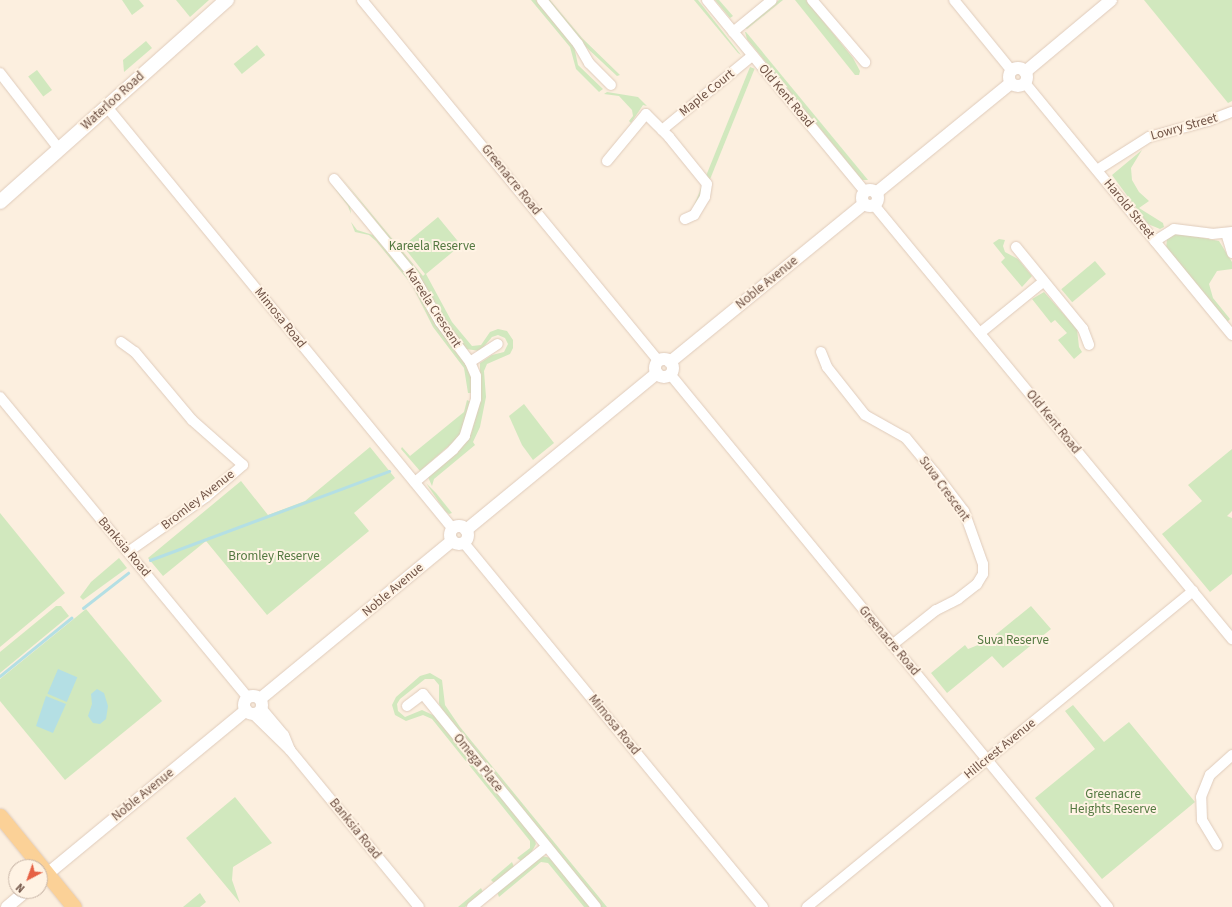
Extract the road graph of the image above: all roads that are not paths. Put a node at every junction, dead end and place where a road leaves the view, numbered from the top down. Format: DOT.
graph roads {
  1 [pos="227,0"];
  2 [pos="362,0"];
  3 [pos="542,0"];
  4 [pos="707,0"];
  5 [pos="772,0"];
  6 [pos="812,0"];
  7 [pos="954,0"];
  8 [pos="1111,0"];
  9 [pos="733,32"];
  10 [pos="752,56"];
  11 [pos="865,62"];
  12 [pos="1012,70"];
  13 [pos="0,73"];
  14 [pos="1025,77"];
  15 [pos="1011,83"];
  16 [pos="612,84"];
  17 [pos="107,107"];
  18 [pos="1232,112"];
  19 [pos="662,130"];
  20 [pos="59,149"];
  21 [pos="607,161"];
  22 [pos="1097,170"];
  23 [pos="334,179"];
  24 [pos="870,198"];
  25 [pos="0,202"];
  26 [pos="685,219"];
  27 [pos="1229,232"];
  28 [pos="1155,241"];
  29 [pos="1016,247"];
  30 [pos="1232,253"];
  31 [pos="1044,281"];
  32 [pos="980,333"];
  33 [pos="1232,335"];
  34 [pos="121,342"];
  35 [pos="498,344"];
  36 [pos="1089,345"];
  37 [pos="821,352"];
  38 [pos="470,362"];
  39 [pos="662,365"];
  40 [pos="670,374"];
  41 [pos="0,397"];
  42 [pos="415,482"];
  43 [pos="453,529"];
  44 [pos="466,530"];
  45 [pos="452,541"];
  46 [pos="464,543"];
  47 [pos="128,552"];
  48 [pos="1193,591"];
  49 [pos="1232,639"];
  50 [pos="892,645"];
  51 [pos="253,706"];
  52 [pos="407,706"];
  53 [pos="1232,755"];
  54 [pos="987,760"];
  55 [pos="0,816"];
  56 [pos="1217,845"];
  57 [pos="546,847"];
  58 [pos="31,859"];
  59 [pos="48,874"];
  60 [pos="48,881"];
  61 [pos="16,899"];
  62 [pos="7,907"];
  63 [pos="74,907"];
  64 [pos="419,907"];
  65 [pos="472,907"];
  66 [pos="596,907"];
  67 [pos="763,907"];
  68 [pos="807,907"];
  69 [pos="1108,907"];
  1 -- 17 [label="main road, Waterloo Road"];
  2 -- 39 [label="street, Greenacre Road"];
  3 -- 16 [label="street"];
  4 -- 9 [label="street, Old Kent Road"];
  5 -- 9 [label="street"];
  6 -- 11 [label="street"];
  7 -- 12 [label="street"];
  8 -- 14 [label="street"];
  9 -- 10 [label="street, Old Kent Road"];
  10 -- 19 [label="street, Maple Court"];
  10 -- 24 [label="street, Old Kent Road"];
  12 -- 14 [label="street"];
  12 -- 15 [label="street"];
  13 -- 20 [label="street"];
  14 -- 15 [label="street"];
  14 -- 22 [label="street, Harold Street"];
  15 -- 24 [label="street, Noble Avenue"];
  17 -- 20 [label="main road, Waterloo Road"];
  17 -- 42 [label="street, Mimosa Road"];
  18 -- 22 [label="street, Lowry Street"];
  19 -- 21 [label="street"];
  19 -- 26 [label="street"];
  20 -- 25 [label="main road, Waterloo Road"];
  22 -- 28 [label="street, Harold Street"];
  23 -- 38 [label="street, Kareela Crescent"];
  24 -- 32 [label="street, Old Kent Road"];
  24 -- 39 [label="street, Noble Avenue"];
  27 -- 28 [label="street"];
  27 -- 30 [label="street"];
  28 -- 33 [label="street, Harold Street"];
  29 -- 31 [label="street"];
  31 -- 32 [label="street"];
  31 -- 36 [label="street"];
  32 -- 48 [label="street, Old Kent Road"];
  34 -- 47 [label="street, Bromley Avenue"];
  35 -- 38 [label="street"];
  37 -- 50 [label="street, Suva Crescent"];
  38 -- 42 [label="street, Kareela Crescent"];
  39 -- 40 [label="street"];
  39 -- 44 [label="street, Noble Avenue"];
  40 -- 50 [label="street, Greenacre Road"];
  41 -- 47 [label="street, Banksia Road"];
  42 -- 43 [label="street, Mimosa Road"];
  43 -- 44 [label="street"];
  43 -- 45 [label="street"];
  44 -- 46 [label="street"];
  45 -- 46 [label="street"];
  45 -- 51 [label="street, Noble Avenue"];
  46 -- 67 [label="street, Mimosa Road"];
  47 -- 51 [label="street, Banksia Road"];
  48 -- 49 [label="street, Old Kent Road"];
  48 -- 54 [label="street, Hillcrest Avenue"];
  50 -- 54 [label="street, Greenacre Road"];
  51 -- 59 [label="street, Noble Avenue"];
  51 -- 64 [label="street, Banksia Road"];
  52 -- 57 [label="street, Omega Place"];
  53 -- 56 [label="street"];
  54 -- 68 [label="street, Hillcrest Avenue"];
  54 -- 69 [label="street, Greenacre Road"];
  55 -- 58 [label="main road"];
  57 -- 65 [label="street"];
  57 -- 66 [label="street, Omega Place"];
  60 -- 63 [label="main road"];
  61 -- 62 [label="street"];
}
